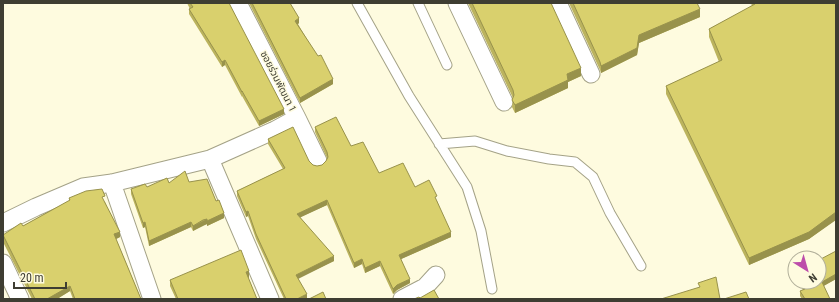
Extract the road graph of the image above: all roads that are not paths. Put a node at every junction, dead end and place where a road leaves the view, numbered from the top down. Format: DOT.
graph roads {
  1 [pos="238,3"];
  2 [pos="357,3"];
  3 [pos="418,3"];
  4 [pos="457,3"];
  5 [pos="558,3"];
  6 [pos="447,65"];
  7 [pos="591,74"];
  8 [pos="504,102"];
  9 [pos="297,118"];
  10 [pos="439,144"];
  11 [pos="210,159"];
  12 [pos="318,161"];
  13 [pos="112,183"];
  14 [pos="3,224"];
  15 [pos="3,263"];
  16 [pos="641,266"];
  17 [pos="436,275"];
  18 [pos="492,289"];
  19 [pos="20,299"];
  20 [pos="152,299"];
  21 [pos="270,299"];
  22 [pos="402,299"];
  1 -- 9 [label="street, ซอยร่วมพัฒนา 1"];
  2 -- 10 [label="lane"];
  3 -- 6 [label="lane"];
  4 -- 8 [label="street"];
  5 -- 7 [label="street"];
  9 -- 11 [label="street"];
  9 -- 12 [label="street, ซอยร่วมพัฒนา 1"];
  10 -- 16 [label="lane"];
  10 -- 18 [label="lane"];
  11 -- 13 [label="street"];
  11 -- 21 [label="street"];
  13 -- 14 [label="street"];
  13 -- 20 [label="street"];
  15 -- 19 [label="street"];
  17 -- 22 [label="street"];
}
